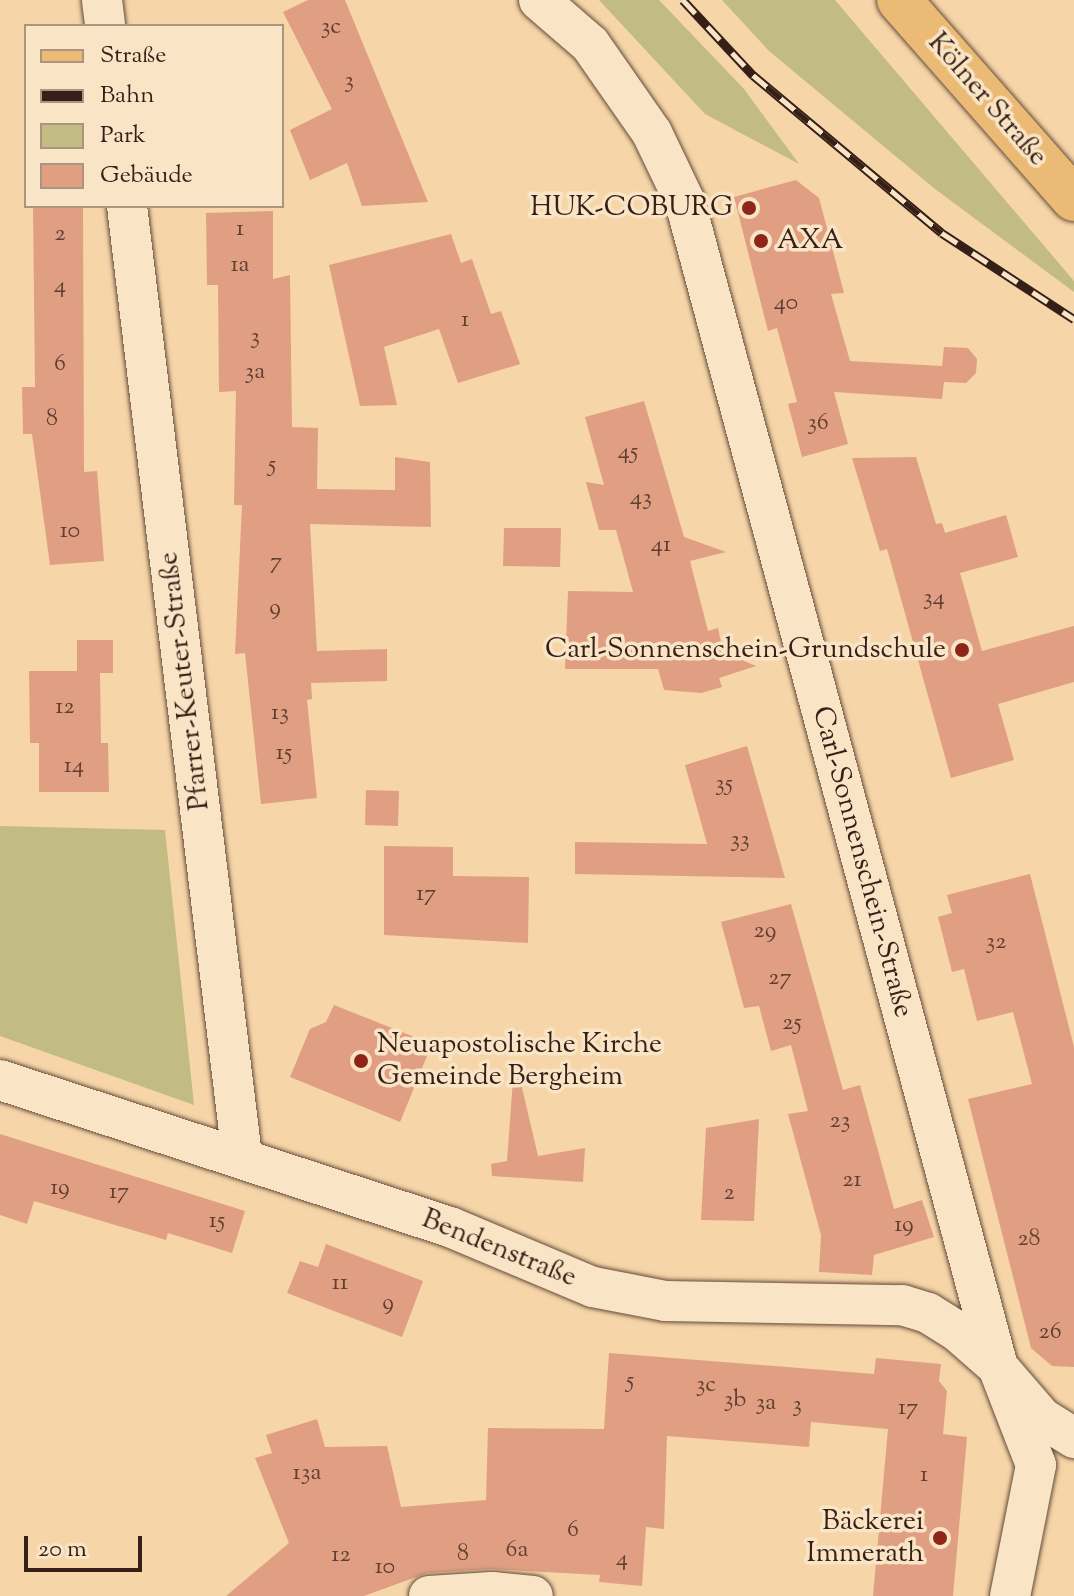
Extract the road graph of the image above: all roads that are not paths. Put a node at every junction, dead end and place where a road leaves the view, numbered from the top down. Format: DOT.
graph roads {
  1 [pos="102,0"];
  2 [pos="539,0"];
  3 [pos="899,0"];
  4 [pos="105,24"];
  5 [pos="1074,199"];
  6 [pos="127,208"];
  7 [pos="0,1080"];
  8 [pos="242,1156"];
  9 [pos="998,1367"];
  10 [pos="1074,1438"];
  11 [pos="429,1596"];
  12 [pos="533,1596"];
  13 [pos="1010,1596"];
  1 -- 4 [label="street"];
  2 -- 9 [label="street, Carl-Sonnenschein-Straße"];
  3 -- 5 [label="main road, Kölner Straße"];
  6 -- 8 [label="street, Pfarrer-Keuter-Straße"];
  7 -- 8 [label="street, Bendenstraße"];
  8 -- 9 [label="street, Bendenstraße"];
  9 -- 10 [label="street, Carl-Sonnenschein-Straße"];
  9 -- 13 [label="street"];
  11 -- 12 [label="street"];
}
